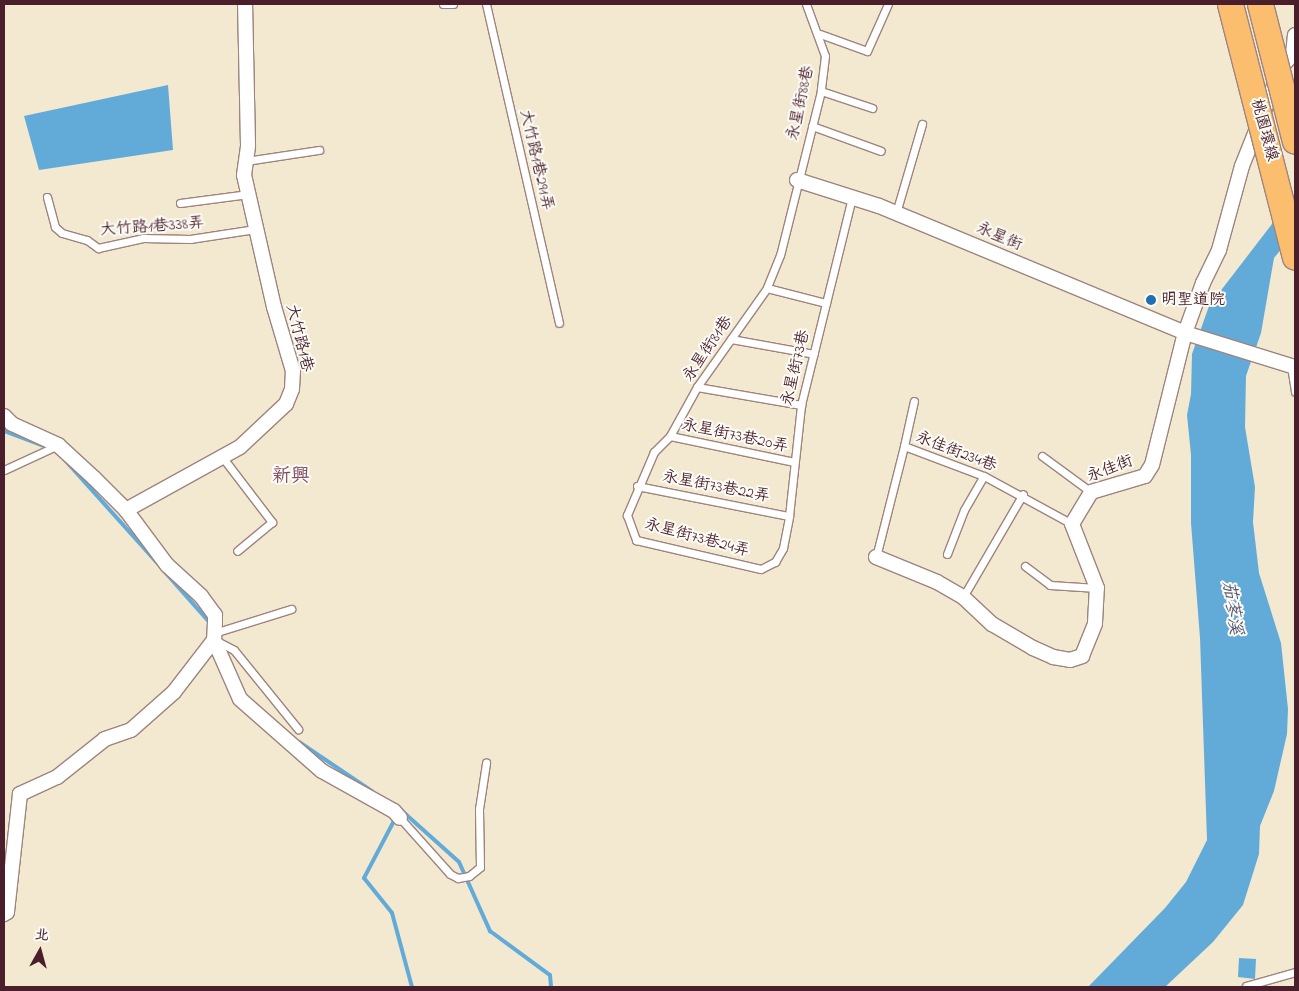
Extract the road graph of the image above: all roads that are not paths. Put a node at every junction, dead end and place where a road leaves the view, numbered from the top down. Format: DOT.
graph roads {
  1 [pos="245,4"];
  2 [pos="444,4"];
  3 [pos="453,4"];
  4 [pos="486,4"];
  5 [pos="806,4"];
  6 [pos="888,4"];
  7 [pos="1230,4"];
  8 [pos="1260,4"];
  9 [pos="820,34"];
  10 [pos="1295,35"];
  11 [pos="821,91"];
  12 [pos="872,108"];
  13 [pos="922,124"];
  14 [pos="812,126"];
  15 [pos="1295,141"];
  16 [pos="319,150"];
  17 [pos="881,150"];
  18 [pos="246,161"];
  19 [pos="797,180"];
  20 [pos="248,194"];
  21 [pos="852,197"];
  22 [pos="47,198"];
  23 [pos="180,203"];
  24 [pos="896,213"];
  25 [pos="255,229"];
  26 [pos="1295,257"];
  27 [pos="767,288"];
  28 [pos="826,303"];
  29 [pos="559,323"];
  30 [pos="1185,333"];
  31 [pos="731,340"];
  32 [pos="814,354"];
  33 [pos="1293,366"];
  34 [pos="697,387"];
  35 [pos="1295,392"];
  36 [pos="914,401"];
  37 [pos="801,406"];
  38 [pos="4,416"];
  39 [pos="670,436"];
  40 [pos="58,445"];
  41 [pos="904,446"];
  42 [pos="1042,456"];
  43 [pos="223,458"];
  44 [pos="794,462"];
  45 [pos="4,470"];
  46 [pos="984,476"];
  47 [pos="637,486"];
  48 [pos="1091,492"];
  49 [pos="1022,494"];
  50 [pos="126,510"];
  51 [pos="789,516"];
  52 [pos="1072,524"];
  53 [pos="630,527"];
  54 [pos="783,548"];
  55 [pos="238,551"];
  56 [pos="947,554"];
  57 [pos="876,556"];
  58 [pos="1025,566"];
  59 [pos="1097,588"];
  60 [pos="963,597"];
  61 [pos="291,609"];
  62 [pos="217,635"];
  63 [pos="298,729"];
  64 [pos="486,763"];
  65 [pos="397,815"];
  66 [pos="4,914"];
  67 [pos="1295,972"];
  68 [pos="1246,986"];
  1 -- 18 [label="street, 大竹路1巷"];
  2 -- 3 [label="lane"];
  4 -- 29 [label="lane, 大竹路1巷291弄"];
  5 -- 9 [label="lane, 永星街88巷"];
  6 -- 9 [label="lane"];
  7 -- 26 [label="highway, 桃園環線, bridge"];
  8 -- 15 [label="highway, 桃園環線, bridge"];
  9 -- 11 [label="lane, 永星街88巷"];
  10 -- 30 [label="street, 永佳街"];
  11 -- 12 [label="lane"];
  11 -- 14 [label="lane, 永星街88巷"];
  13 -- 24 [label="lane"];
  14 -- 17 [label="lane"];
  14 -- 19 [label="lane, 永星街88巷"];
  16 -- 18 [label="lane"];
  18 -- 20 [label="street, 大竹路1巷"];
  19 -- 21 [label="street, 永星街"];
  19 -- 27 [label="lane, 永星街81巷"];
  20 -- 23 [label="lane"];
  20 -- 25 [label="street, 大竹路1巷"];
  21 -- 24 [label="street, 永星街"];
  21 -- 28 [label="lane, 永星街73巷"];
  22 -- 25 [label="lane, 大竹路1巷338弄"];
  24 -- 30 [label="street, 永星街"];
  25 -- 43 [label="street, 大竹路1巷"];
  27 -- 28 [label="lane"];
  27 -- 31 [label="lane, 永星街81巷"];
  28 -- 32 [label="lane, 永星街73巷"];
  30 -- 33 [label="street, 永星街"];
  30 -- 48 [label="street, 永佳街"];
  31 -- 32 [label="lane"];
  31 -- 34 [label="lane, 永星街81巷"];
  32 -- 37 [label="lane, 永星街73巷"];
  33 -- 35 [label="lane"];
  34 -- 37 [label="lane"];
  34 -- 39 [label="lane, 永星街81巷"];
  36 -- 41 [label="lane"];
  37 -- 44 [label="lane, 永星街73巷"];
  38 -- 40 [label="street"];
  39 -- 44 [label="lane, 永星街73巷20弄"];
  39 -- 47 [label="lane, 永星街81巷"];
  40 -- 45 [label="lane"];
  40 -- 50 [label="street"];
  41 -- 46 [label="lane, 永佳街234巷"];
  41 -- 57 [label="lane, 永佳街234巷"];
  42 -- 48 [label="lane"];
  43 -- 50 [label="street, 大竹路1巷"];
  43 -- 55 [label="lane"];
  44 -- 51 [label="lane, 永星街73巷"];
  46 -- 49 [label="lane, 永佳街234巷"];
  46 -- 56 [label="lane"];
  47 -- 51 [label="lane, 永星街73巷22弄"];
  47 -- 53 [label="lane, 永星街81巷"];
  48 -- 52 [label="street, 永佳街"];
  49 -- 52 [label="lane, 永佳街234巷"];
  49 -- 60 [label="lane"];
  50 -- 62 [label="street"];
  51 -- 54 [label="lane, 永星街73巷"];
  52 -- 59 [label="street"];
  53 -- 54 [label="lane, 永星街73巷24弄"];
  57 -- 60 [label="street"];
  58 -- 59 [label="lane"];
  59 -- 60 [label="street"];
  61 -- 62 [label="lane"];
  62 -- 63 [label="lane"];
  62 -- 65 [label="street"];
  62 -- 66 [label="street"];
  64 -- 65 [label="lane"];
  67 -- 68 [label="lane"];
}
